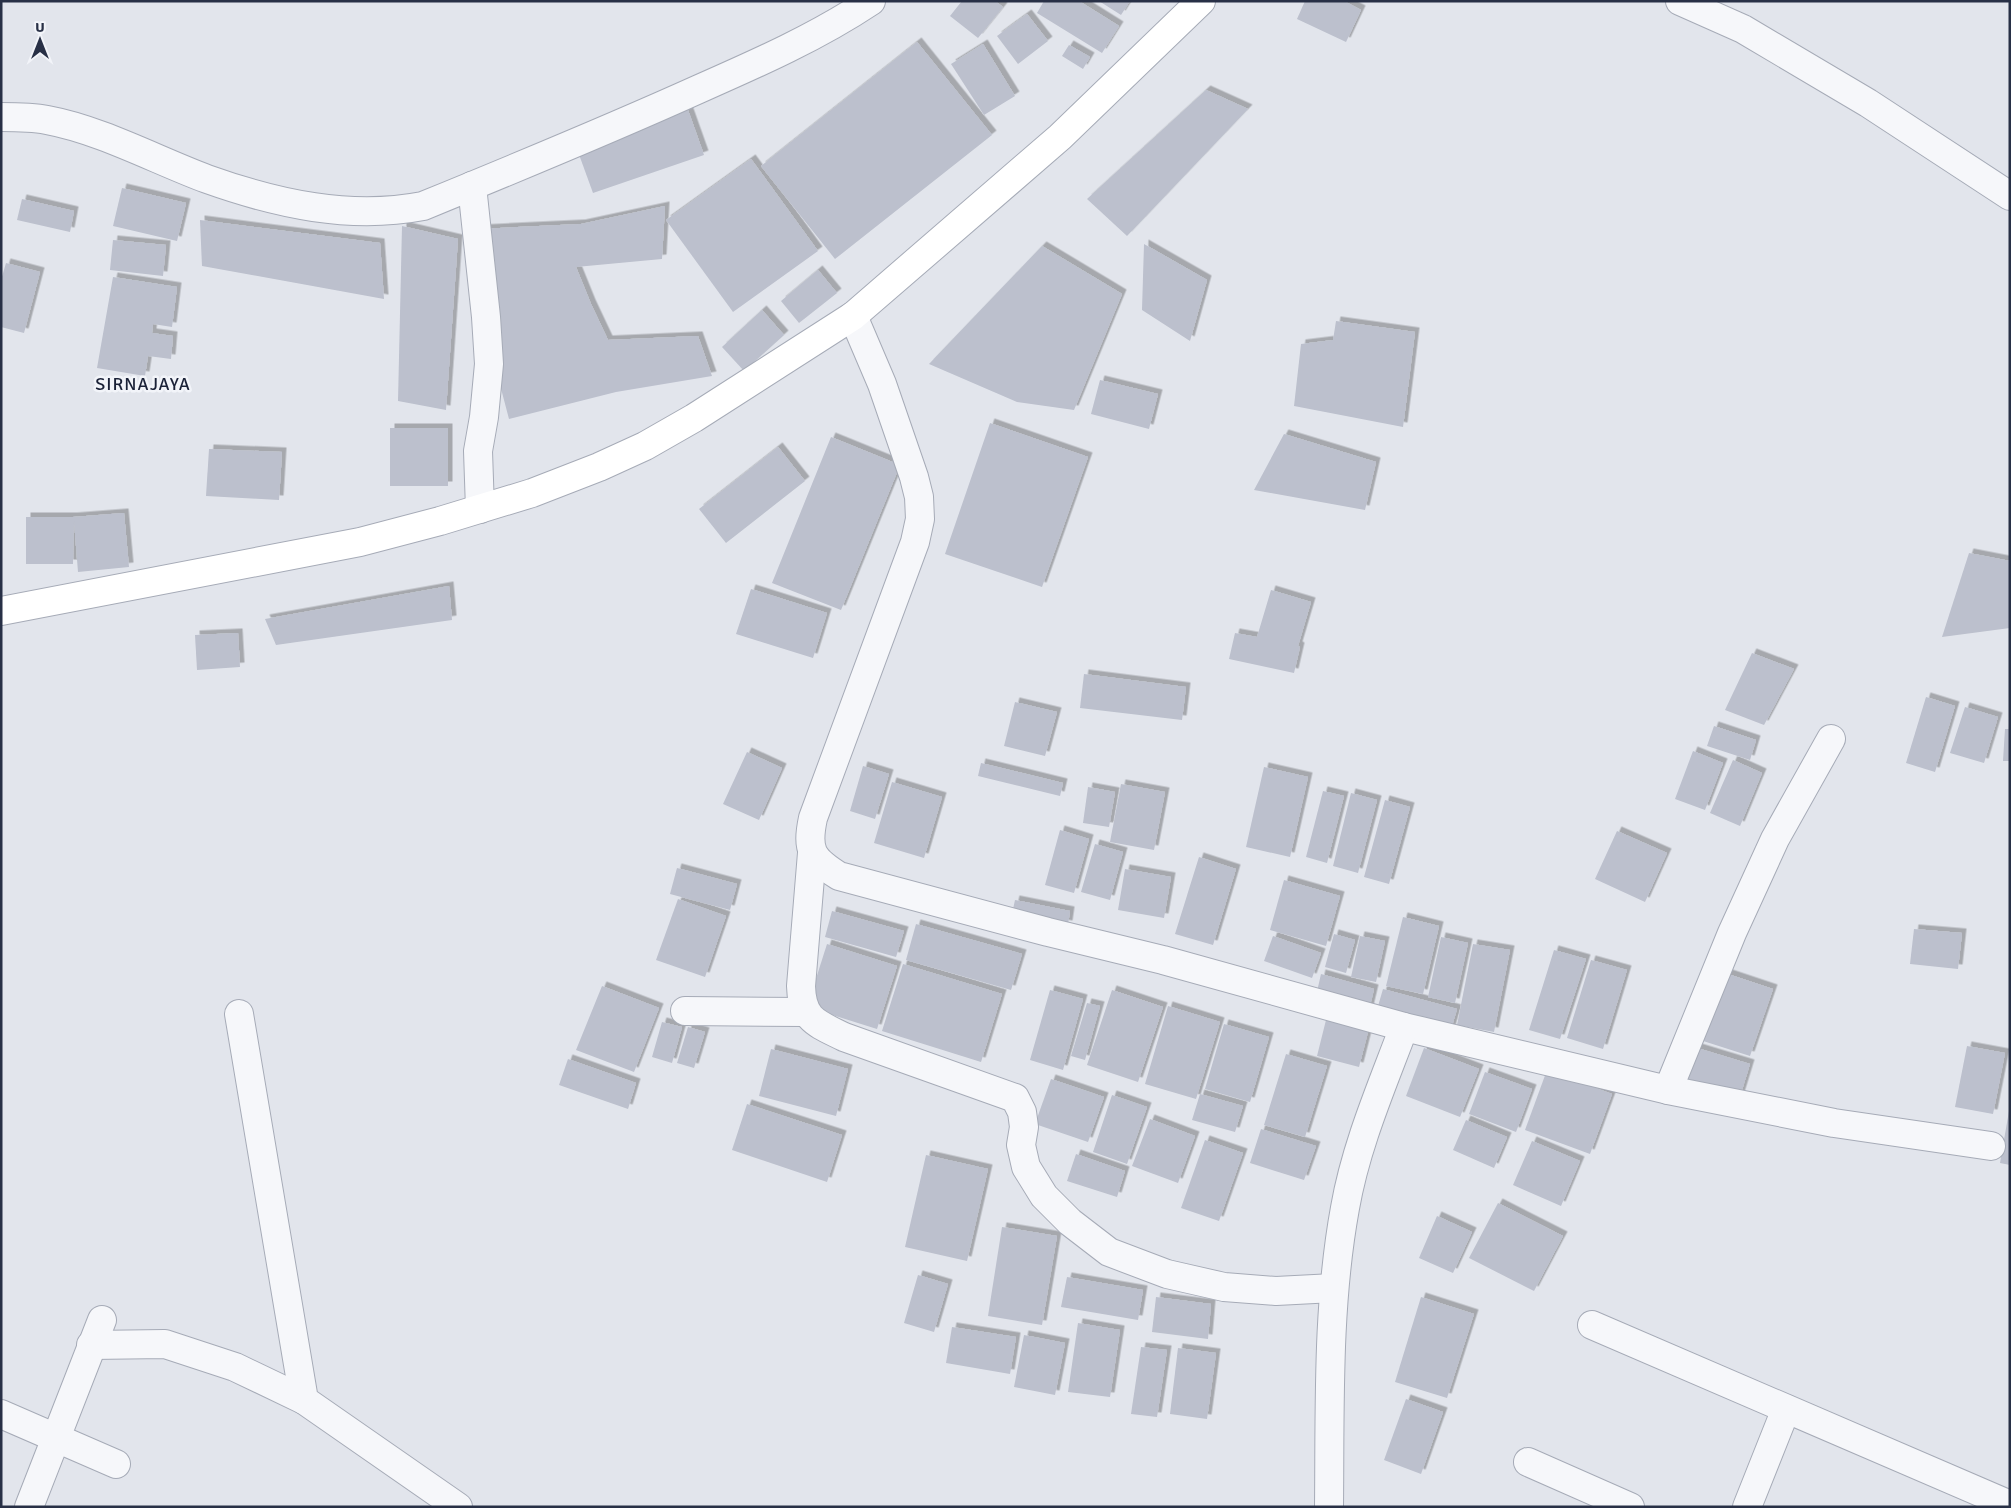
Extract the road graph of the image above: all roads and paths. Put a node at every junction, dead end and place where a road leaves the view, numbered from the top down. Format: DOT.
graph roads {
  1 [pos="871,1"];
  2 [pos="1201,1"];
  3 [pos="1680,1"];
  4 [pos="1,117"];
  5 [pos="472,186"];
  6 [pos="2010,196"];
  7 [pos="853,316"];
  8 [pos="480,509"];
  9 [pos="1,611"];
  10 [pos="1831,739"];
  11 [pos="812,853"];
  12 [pos="685,1011"];
  13 [pos="805,1012"];
  14 [pos="239,1014"];
  15 [pos="1404,1027"];
  16 [pos="1668,1090"];
  17 [pos="1990,1146"];
  18 [pos="1334,1288"];
  19 [pos="102,1320"];
  20 [pos="1592,1325"];
  21 [pos="91,1345"];
  22 [pos="304,1400"];
  23 [pos="1786,1409"];
  24 [pos="1,1414"];
  25 [pos="54,1438"];
  26 [pos="1528,1462"];
  27 [pos="116,1464"];
  28 [pos="2010,1505"];
  29 [pos="29,1507"];
  30 [pos="458,1507"];
  31 [pos="1329,1507"];
  32 [pos="1630,1507"];
  33 [pos="1747,1507"];
  1 -- 5 [label="street"];
  2 -- 7 [label="street"];
  3 -- 6 [label="street"];
  4 -- 5 [label="street"];
  5 -- 8 [label="street"];
  7 -- 8 [label="street"];
  7 -- 11 [label="street"];
  8 -- 9 [label="street"];
  10 -- 16 [label="street"];
  11 -- 13 [label="street"];
  11 -- 15 [label="street"];
  12 -- 13 [label="street"];
  13 -- 18 [label="street"];
  14 -- 22 [label="street"];
  15 -- 16 [label="street"];
  15 -- 18 [label="street"];
  16 -- 17 [label="street"];
  18 -- 31 [label="street"];
  19 -- 21 [label="street"];
  20 -- 23 [label="street"];
  21 -- 22 [label="street"];
  21 -- 25 [label="street"];
  22 -- 30 [label="street"];
  23 -- 28 [label="street"];
  23 -- 33 [label="street"];
  24 -- 25 [label="street"];
  25 -- 27 [label="street"];
  25 -- 29 [label="street"];
  26 -- 32 [label="street"];
}
